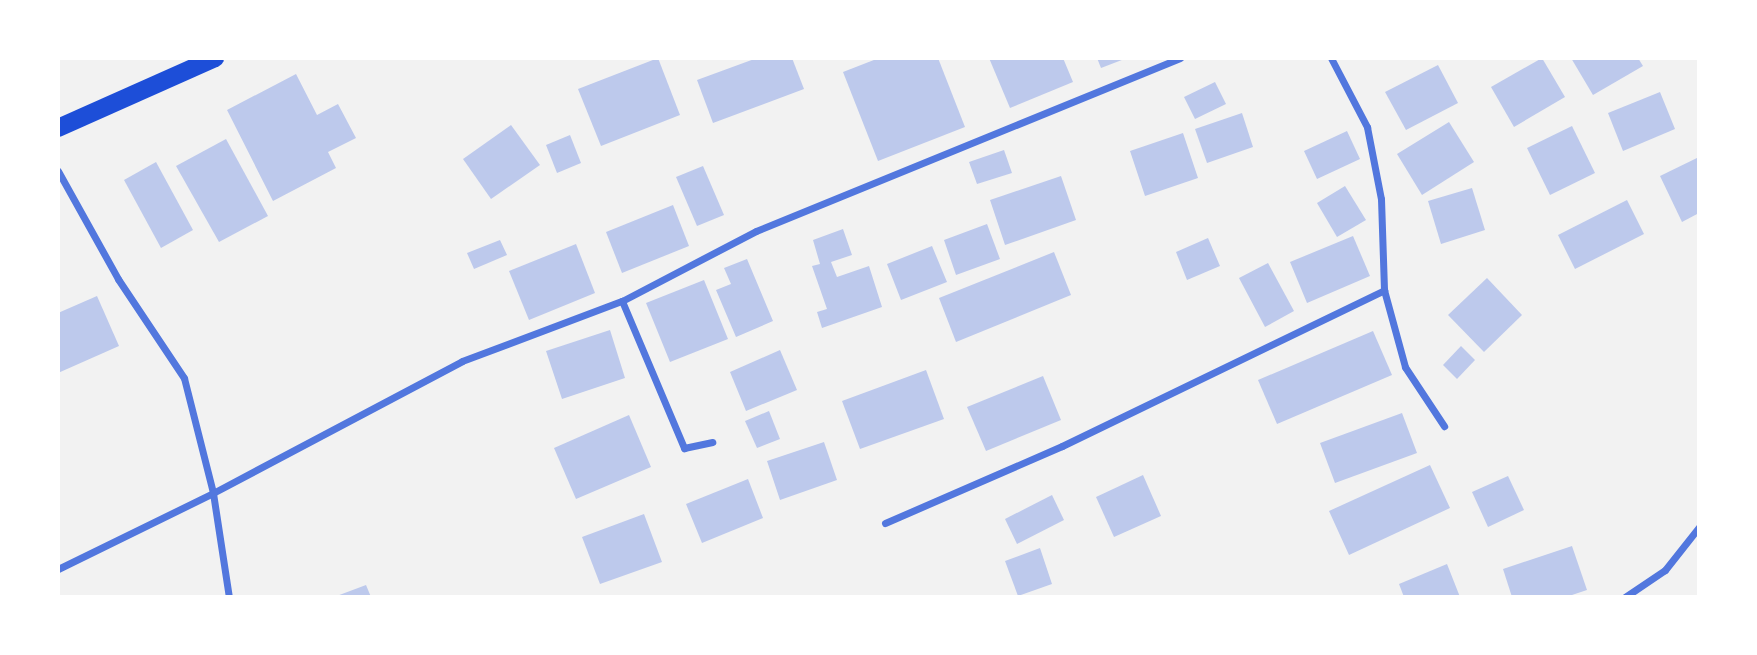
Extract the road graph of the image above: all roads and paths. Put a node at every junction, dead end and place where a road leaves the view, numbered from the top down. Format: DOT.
graph roads {
  1 [pos="215,58"];
  2 [pos="1180,58"];
  3 [pos="1331,58"];
  4 [pos="58,128"];
  5 [pos="58,171"];
  6 [pos="1384,290"];
  7 [pos="622,301"];
  8 [pos="1444,426"];
  9 [pos="712,442"];
  10 [pos="213,494"];
  11 [pos="885,523"];
  12 [pos="1699,527"];
  13 [pos="58,569"];
  14 [pos="229,597"];
  15 [pos="1625,597"];
  1 -- 4 [label="main road"];
  2 -- 7 [label="street"];
  3 -- 6 [label="street"];
  5 -- 10 [label="street"];
  6 -- 8 [label="street"];
  6 -- 11 [label="street"];
  7 -- 9 [label="street"];
  7 -- 10 [label="street"];
  10 -- 13 [label="street"];
  10 -- 14 [label="street"];
  12 -- 15 [label="street"];
}
